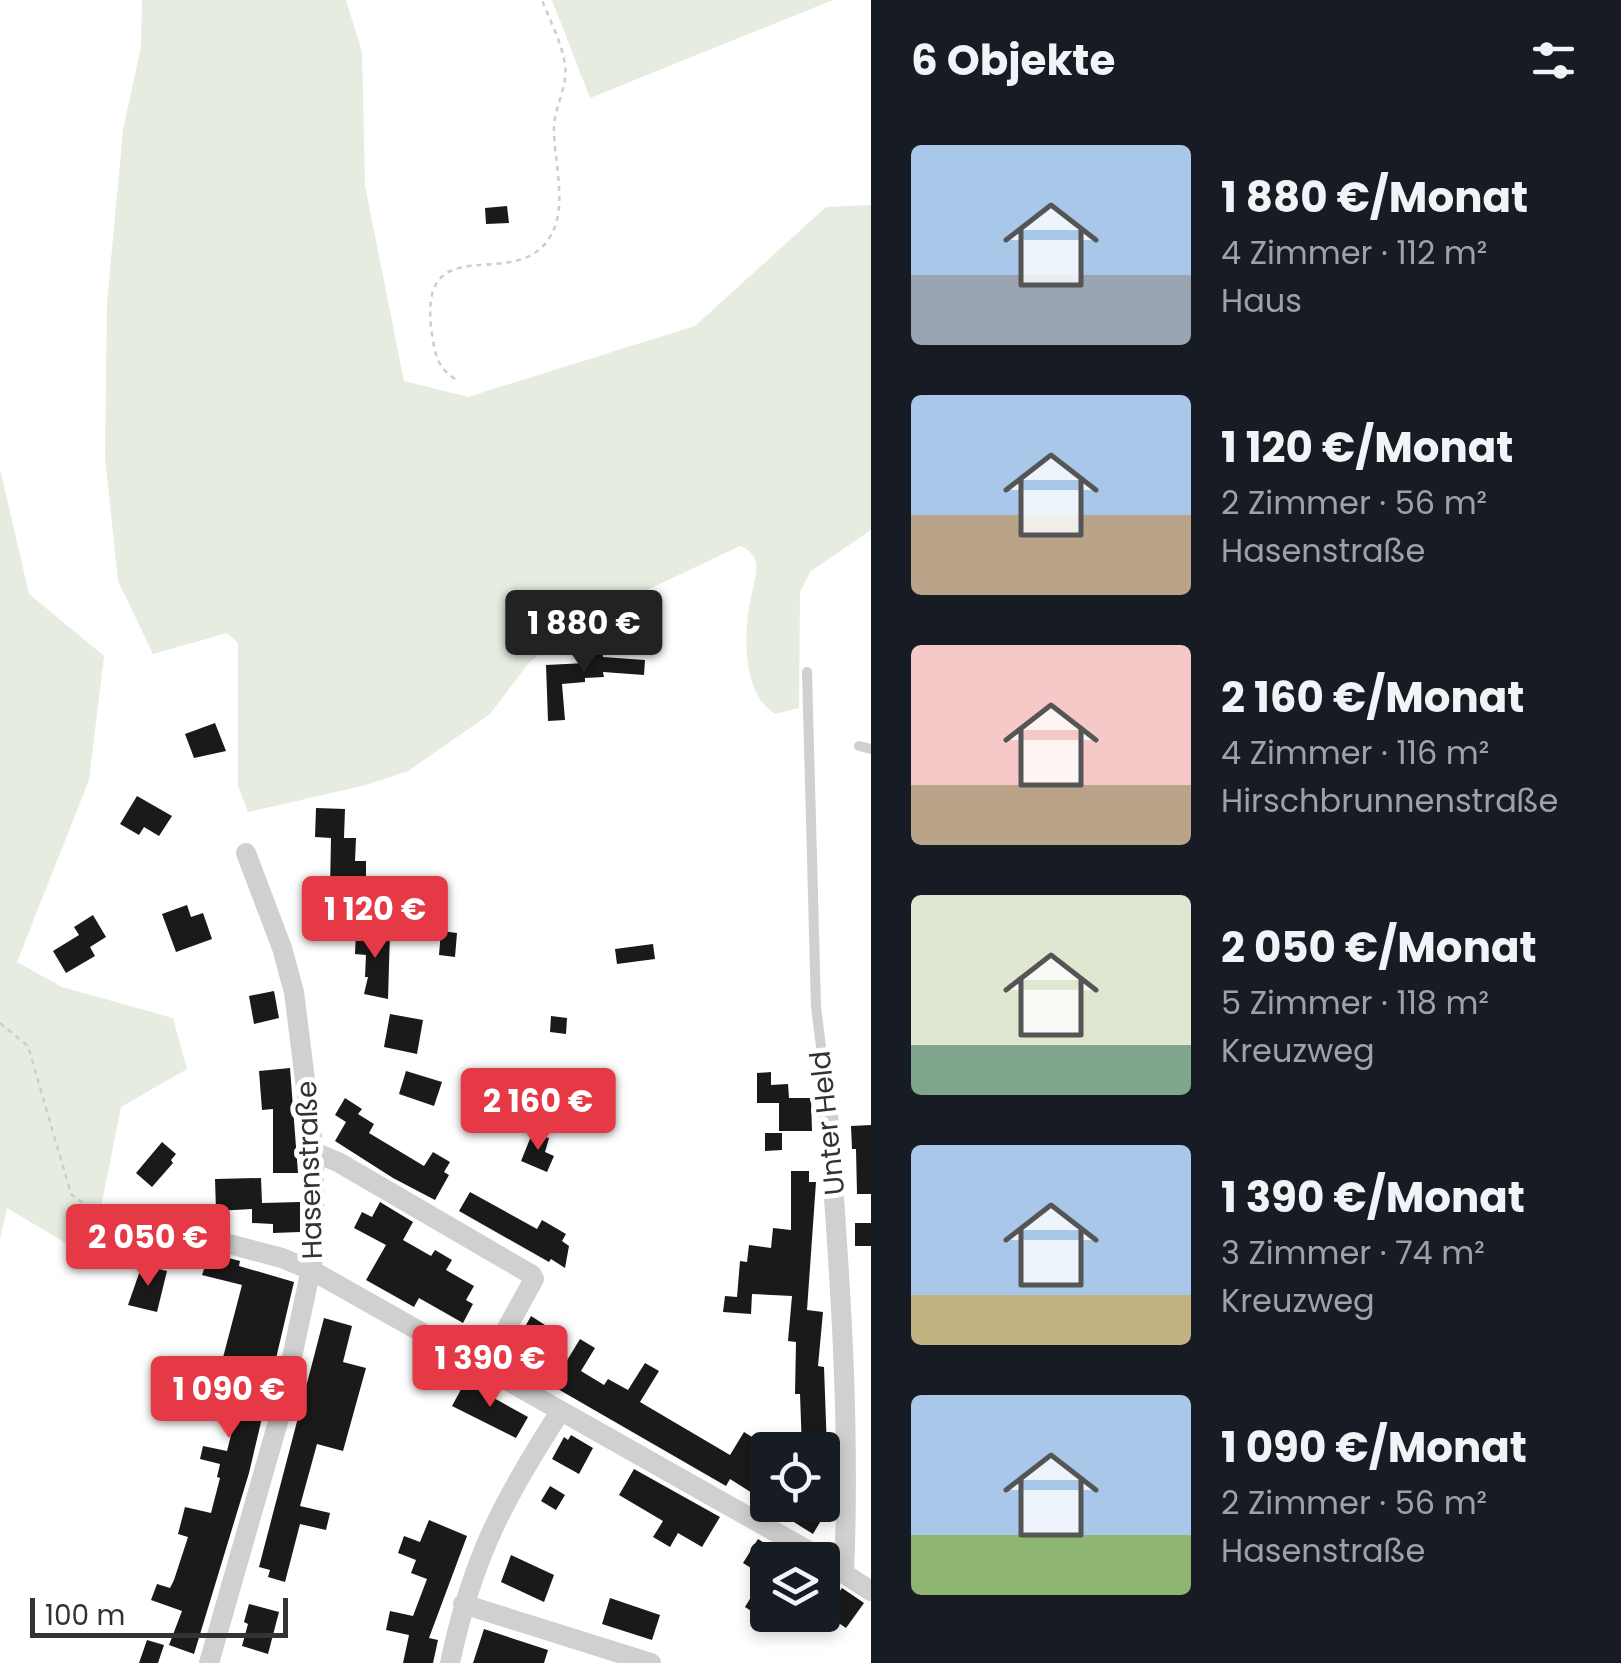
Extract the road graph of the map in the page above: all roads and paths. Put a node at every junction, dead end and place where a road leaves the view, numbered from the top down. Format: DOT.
graph roads {
  1 [pos="542,0"];
  2 [pos="455,380"];
  3 [pos="807,672"];
  4 [pos="246,853"];
  5 [pos="0,1023"];
  6 [pos="826,1087"];
  7 [pos="314,1152"];
  8 [pos="195,1235"];
  9 [pos="313,1270"];
  10 [pos="486,1368"];
  11 [pos="560,1412"];
  12 [pos="844,1574"];
  13 [pos="871,1591"];
  14 [pos="463,1604"];
  15 [pos="209,1663"];
  16 [pos="450,1663"];
  17 [pos="651,1663"];
  1 -- 2 [label="path"];
  3 -- 6 [label="lane, Unter Held"];
  4 -- 7 [label="street, Hasenstraße"];
  5 -- 8 [label="path"];
  6 -- 12 [label="street, Unter Held"];
  7 -- 9 [label="street, Hasenstraße"];
  7 -- 10 [label="street"];
  8 -- 9 [label="street"];
  9 -- 10 [label="street"];
  9 -- 15 [label="street, Hasenstraße"];
  10 -- 11 [label="street"];
  11 -- 12 [label="street"];
  11 -- 14 [label="street"];
  12 -- 13 [label="street"];
  14 -- 16 [label="street"];
  14 -- 17 [label="street"];
}
